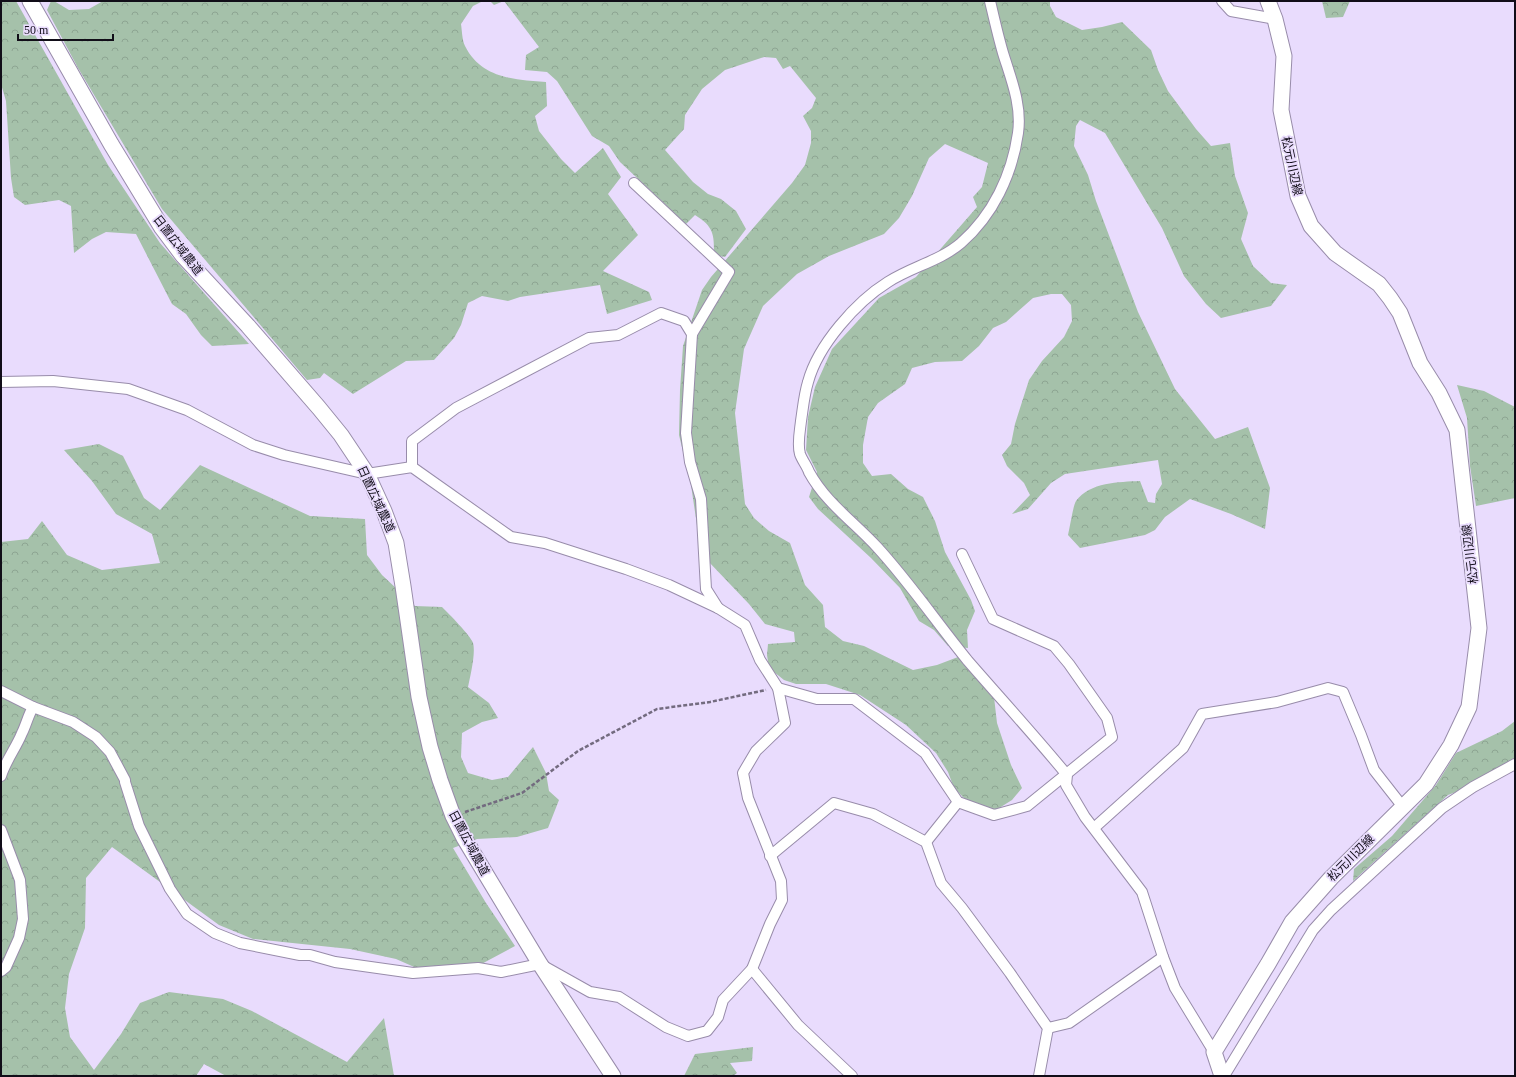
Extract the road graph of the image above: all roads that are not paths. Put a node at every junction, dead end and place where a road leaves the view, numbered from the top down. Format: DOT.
graph roads {
  1 [pos="30,1"];
  2 [pos="990,1"];
  3 [pos="1222,1"];
  4 [pos="1268,1"];
  5 [pos="1275,19"];
  6 [pos="634,183"];
  7 [pos="692,334"];
  8 [pos="1,382"];
  9 [pos="412,467"];
  10 [pos="367,474"];
  11 [pos="962,554"];
  12 [pos="718,608"];
  13 [pos="778,688"];
  14 [pos="1,691"];
  15 [pos="33,707"];
  16 [pos="1515,764"];
  17 [pos="1067,774"];
  18 [pos="1,776"];
  19 [pos="958,802"];
  20 [pos="1404,807"];
  21 [pos="1094,828"];
  22 [pos="1,830"];
  23 [pos="926,842"];
  24 [pos="770,856"];
  25 [pos="1163,957"];
  26 [pos="540,964"];
  27 [pos="752,970"];
  28 [pos="1,971"];
  29 [pos="1048,1028"];
  30 [pos="1214,1052"];
  31 [pos="613,1076"];
  32 [pos="852,1076"];
  33 [pos="1039,1076"];
  34 [pos="1223,1076"];
  1 -- 10 [label="street, 日置広域農道"];
  2 -- 17 [label="street"];
  3 -- 5 [label="street"];
  4 -- 5 [label="street, 松元川辺線"];
  5 -- 20 [label="street, 松元川辺線"];
  6 -- 7 [label="street"];
  7 -- 9 [label="street"];
  7 -- 12 [label="street"];
  8 -- 10 [label="street"];
  9 -- 10 [label="street"];
  9 -- 12 [label="street"];
  10 -- 26 [label="street, 日置広域農道"];
  11 -- 17 [label="street"];
  12 -- 13 [label="street"];
  13 -- 19 [label="street"];
  13 -- 24 [label="street"];
  14 -- 15 [label="street"];
  15 -- 18 [label="street"];
  15 -- 26 [label="street"];
  16 -- 34 [label="street"];
  17 -- 19 [label="street"];
  17 -- 21 [label="street"];
  19 -- 23 [label="street"];
  20 -- 21 [label="street"];
  20 -- 30 [label="street, 松元川辺線"];
  21 -- 25 [label="street"];
  22 -- 28 [label="street"];
  23 -- 24 [label="street"];
  23 -- 29 [label="street"];
  24 -- 27 [label="street"];
  25 -- 29 [label="street"];
  25 -- 30 [label="street"];
  26 -- 27 [label="street"];
  26 -- 31 [label="street, 日置広域農道"];
  27 -- 32 [label="street"];
  29 -- 33 [label="street"];
  30 -- 34 [label="street"];
}
